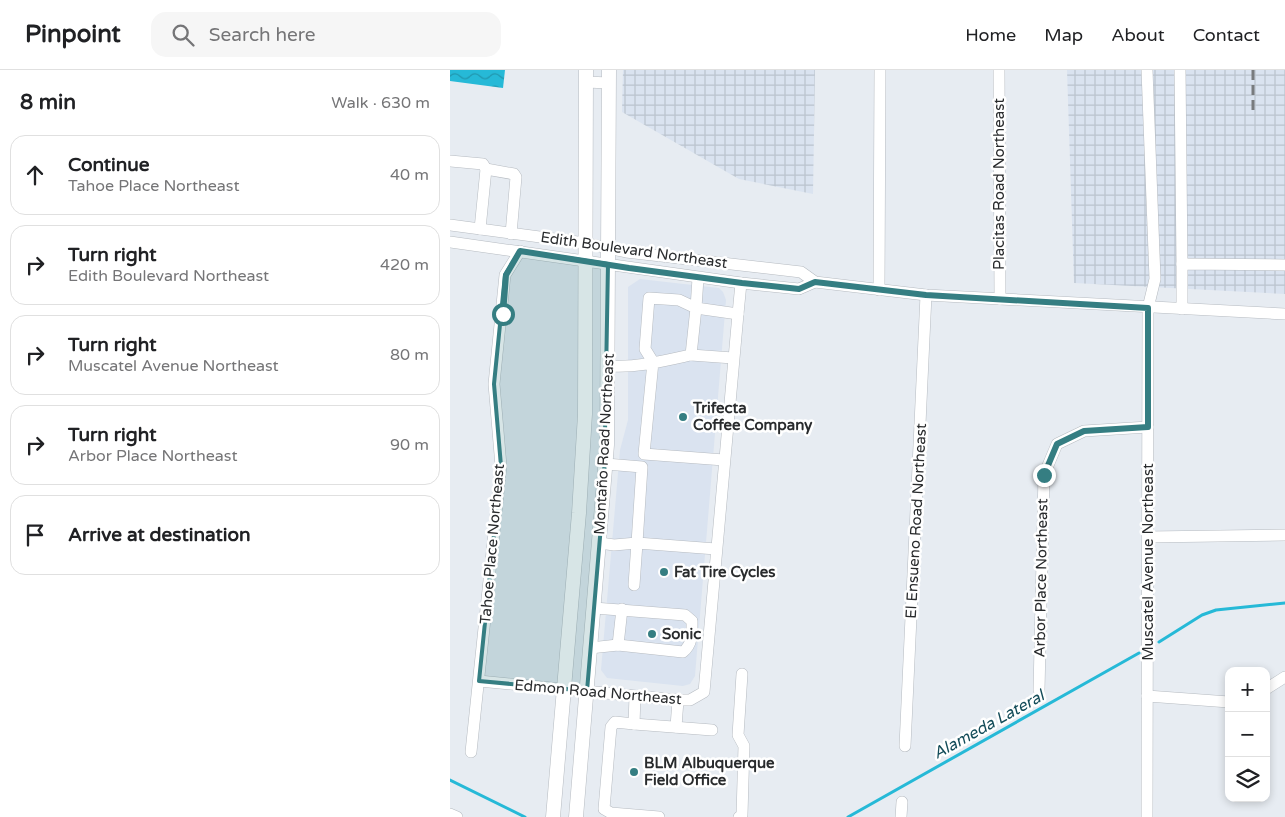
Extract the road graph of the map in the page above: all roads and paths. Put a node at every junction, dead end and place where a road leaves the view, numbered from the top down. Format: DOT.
graph roads {
  1 [pos="880,70"];
  2 [pos="999,70"];
  3 [pos="1147,70"];
  4 [pos="1180,70"];
  5 [pos="586,76"];
  6 [pos="609,77"];
  7 [pos="450,161"];
  8 [pos="486,169"];
  9 [pos="450,225"];
  10 [pos="480,229"];
  11 [pos="511,234"];
  12 [pos="450,242"];
  13 [pos="585,243"];
  14 [pos="608,248"];
  15 [pos="520,251"];
  16 [pos="585,260"];
  17 [pos="608,264"];
  18 [pos="1182,264"];
  19 [pos="1285,265"];
  20 [pos="698,278"];
  21 [pos="815,282"];
  22 [pos="742,283"];
  23 [pos="879,290"];
  24 [pos="926,295"];
  25 [pos="1000,299"];
  26 [pos="696,308"];
  27 [pos="1148,308"];
  28 [pos="1182,309"];
  29 [pos="738,314"];
  30 [pos="1285,314"];
  31 [pos="691,355"];
  32 [pos="733,358"];
  33 [pos="653,362"];
  34 [pos="609,366"];
  35 [pos="1148,427"];
  36 [pos="724,460"];
  37 [pos="606,464"];
  38 [pos="1285,535"];
  39 [pos="1148,536"];
  40 [pos="600,543"];
  41 [pos="637,543"];
  42 [pos="716,549"];
  43 [pos="634,584"];
  44 [pos="594,608"];
  45 [pos="622,609"];
  46 [pos="618,645"];
  47 [pos="590,648"];
  48 [pos="742,674"];
  49 [pos="1285,677"];
  50 [pos="479,681"];
  51 [pos="1270,686"];
  52 [pos="565,689"];
  53 [pos="1039,690"];
  54 [pos="586,691"];
  55 [pos="635,696"];
  56 [pos="1147,696"];
  57 [pos="678,700"];
  58 [pos="1225,702"];
  59 [pos="634,724"];
  60 [pos="676,727"];
  61 [pos="712,730"];
  62 [pos="905,746"];
  63 [pos="472,752"];
  64 [pos="902,802"];
  65 [pos="450,814"];
  66 [pos="457,817"];
  67 [pos="553,817"];
  68 [pos="576,817"];
  69 [pos="659,817"];
  70 [pos="739,817"];
  71 [pos="901,817"];
  72 [pos="1146,817"];
  1 -- 23 [label="street"];
  2 -- 25 [label="street, Placitas Road Northeast"];
  3 -- 27 [label="street, Muscatel Avenue Northeast"];
  4 -- 18 [label="street"];
  5 -- 6 [label="street"];
  5 -- 13 [label="main road, Montaño Road Northeast"];
  6 -- 14 [label="main road, Montaño Road Northeast"];
  7 -- 8 [label="street"];
  8 -- 10 [label="street"];
  8 -- 11 [label="street"];
  9 -- 10 [label="street, Edith Boulevard Northeast"];
  10 -- 11 [label="street, Edith Boulevard Northeast"];
  11 -- 13 [label="street, Edith Boulevard Northeast"];
  12 -- 15 [label="street, Edith Boulevard Northeast"];
  13 -- 14 [label="street, Edith Boulevard Northeast"];
  13 -- 16 [label="main road, Montaño Road Northeast"];
  14 -- 17 [label="main road, Montaño Road Northeast"];
  14 -- 21 [label="street, Edith Boulevard Northeast"];
  15 -- 16 [label="street, Edith Boulevard Northeast"];
  15 -- 50 [label="street, Tahoe Place Northeast"];
  16 -- 17 [label="street, Edith Boulevard Northeast"];
  16 -- 52 [label="main road, Montaño Road Northeast"];
  17 -- 20 [label="street, Edith Boulevard Northeast"];
  17 -- 34 [label="main road, Montaño Road Northeast"];
  18 -- 19 [label="street"];
  18 -- 28 [label="street"];
  20 -- 22 [label="street, Edith Boulevard Northeast"];
  20 -- 26 [label="street"];
  21 -- 22 [label="street, Edith Boulevard Northeast"];
  21 -- 23 [label="street, Edith Boulevard Northeast"];
  22 -- 29 [label="street"];
  23 -- 24 [label="street, Edith Boulevard Northeast"];
  24 -- 25 [label="street, Edith Boulevard Northeast"];
  24 -- 62 [label="street, El Ensueno Road Northeast"];
  25 -- 27 [label="street, Edith Boulevard Northeast"];
  26 -- 29 [label="street"];
  26 -- 31 [label="street"];
  26 -- 33 [label="street"];
  27 -- 28 [label="street, Edith Boulevard Northeast"];
  27 -- 35 [label="street, Muscatel Avenue Northeast"];
  28 -- 30 [label="street, Edith Boulevard Northeast"];
  29 -- 32 [label="street"];
  31 -- 32 [label="street"];
  31 -- 33 [label="street"];
  32 -- 36 [label="street"];
  33 -- 34 [label="street"];
  33 -- 36 [label="street"];
  34 -- 37 [label="main road, Montaño Road Northeast"];
  35 -- 39 [label="street, Muscatel Avenue Northeast"];
  35 -- 53 [label="street, Arbor Place Northeast"];
  36 -- 42 [label="street"];
  37 -- 40 [label="main road, Montaño Road Northeast"];
  37 -- 41 [label="street"];
  38 -- 39 [label="street"];
  39 -- 56 [label="street, Muscatel Avenue Northeast"];
  40 -- 41 [label="street"];
  40 -- 44 [label="main road, Montaño Road Northeast"];
  41 -- 42 [label="street"];
  41 -- 43 [label="street"];
  42 -- 57 [label="street, Edmon Road Northeast"];
  44 -- 45 [label="street"];
  44 -- 47 [label="main road, Montaño Road Northeast"];
  45 -- 46 [label="street"];
  45 -- 46 [label="street"];
  46 -- 47 [label="street"];
  47 -- 54 [label="main road, Montaño Road Northeast"];
  48 -- 70 [label="street"];
  49 -- 51 [label="street"];
  50 -- 52 [label="street, Edmon Road Northeast"];
  50 -- 63 [label="street, Tahoe Place Northeast"];
  52 -- 54 [label="street, Edmon Road Northeast"];
  52 -- 67 [label="main road, Montaño Road Northeast"];
  54 -- 55 [label="street, Edmon Road Northeast"];
  54 -- 68 [label="main road, Montaño Road Northeast"];
  55 -- 57 [label="street, Edmon Road Northeast"];
  55 -- 59 [label="street"];
  56 -- 58 [label="street"];
  56 -- 72 [label="street, Muscatel Avenue Northeast"];
  57 -- 60 [label="street"];
  59 -- 60 [label="street"];
  59 -- 69 [label="street"];
  60 -- 61 [label="street"];
  64 -- 71 [label="street"];
  65 -- 66 [label="street"];
}
